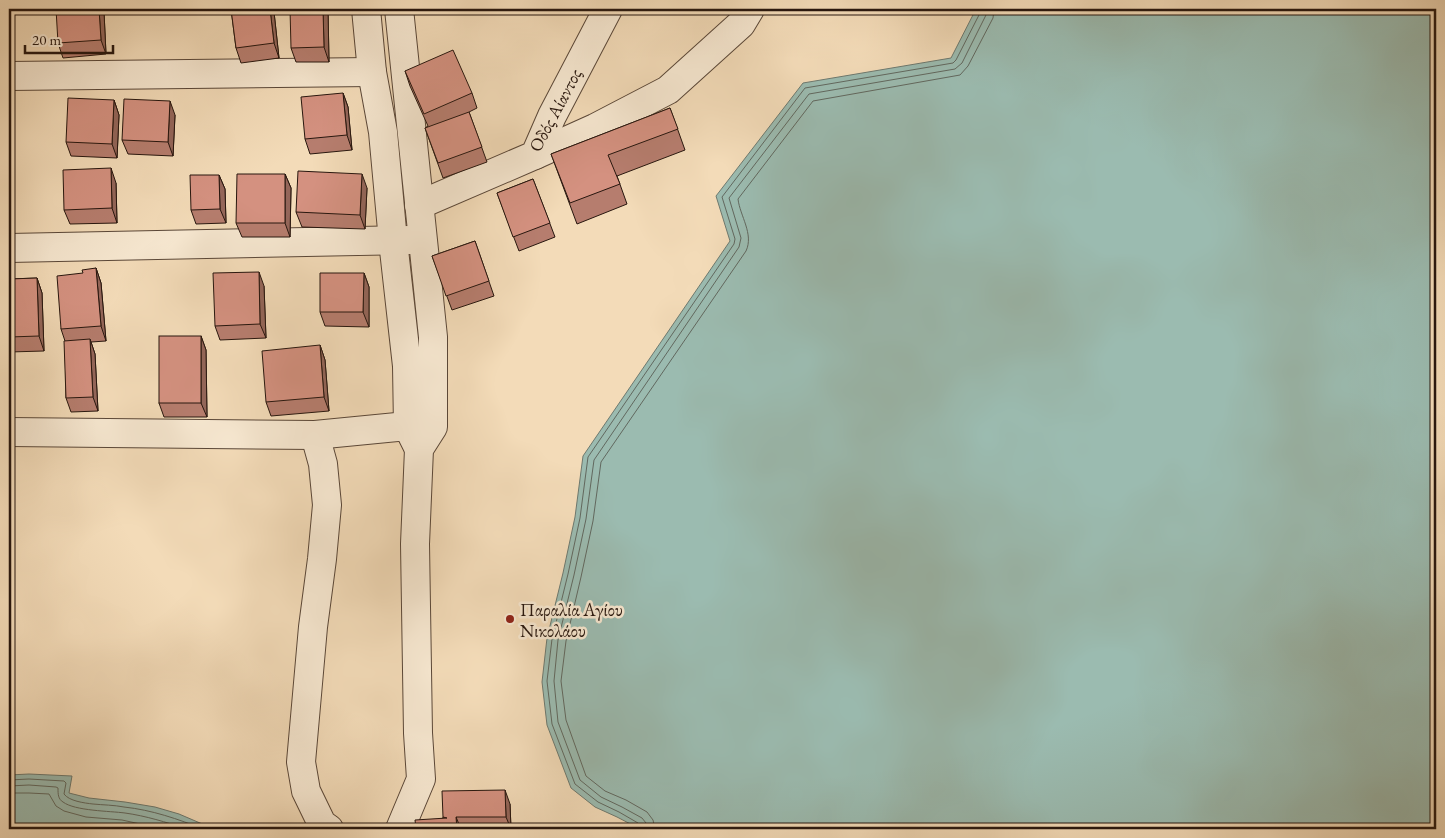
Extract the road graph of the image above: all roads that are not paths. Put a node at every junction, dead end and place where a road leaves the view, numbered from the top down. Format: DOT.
graph roads {
  1 [pos="366,9"];
  2 [pos="399,9"];
  3 [pos="608,9"];
  4 [pos="750,9"];
  5 [pos="372,72"];
  6 [pos="9,76"];
  7 [pos="535,155"];
  8 [pos="419,205"];
  9 [pos="422,240"];
  10 [pos="393,241"];
  11 [pos="9,248"];
  12 [pos="9,432"];
  13 [pos="420,434"];
  14 [pos="314,435"];
  15 [pos="329,829"];
  16 [pos="400,829"];
  1 -- 5 [label="street"];
  2 -- 8 [label="street"];
  3 -- 7 [label="street, Οδός Αίαντος"];
  4 -- 7 [label="street"];
  5 -- 6 [label="street"];
  5 -- 10 [label="street"];
  7 -- 8 [label="street, Οδός Αίαντος"];
  8 -- 9 [label="street"];
  9 -- 10 [label="street"];
  9 -- 13 [label="street"];
  10 -- 11 [label="street"];
  10 -- 13 [label="street"];
  12 -- 14 [label="street"];
  13 -- 14 [label="street"];
  13 -- 16 [label="street"];
  14 -- 15 [label="street"];
}
